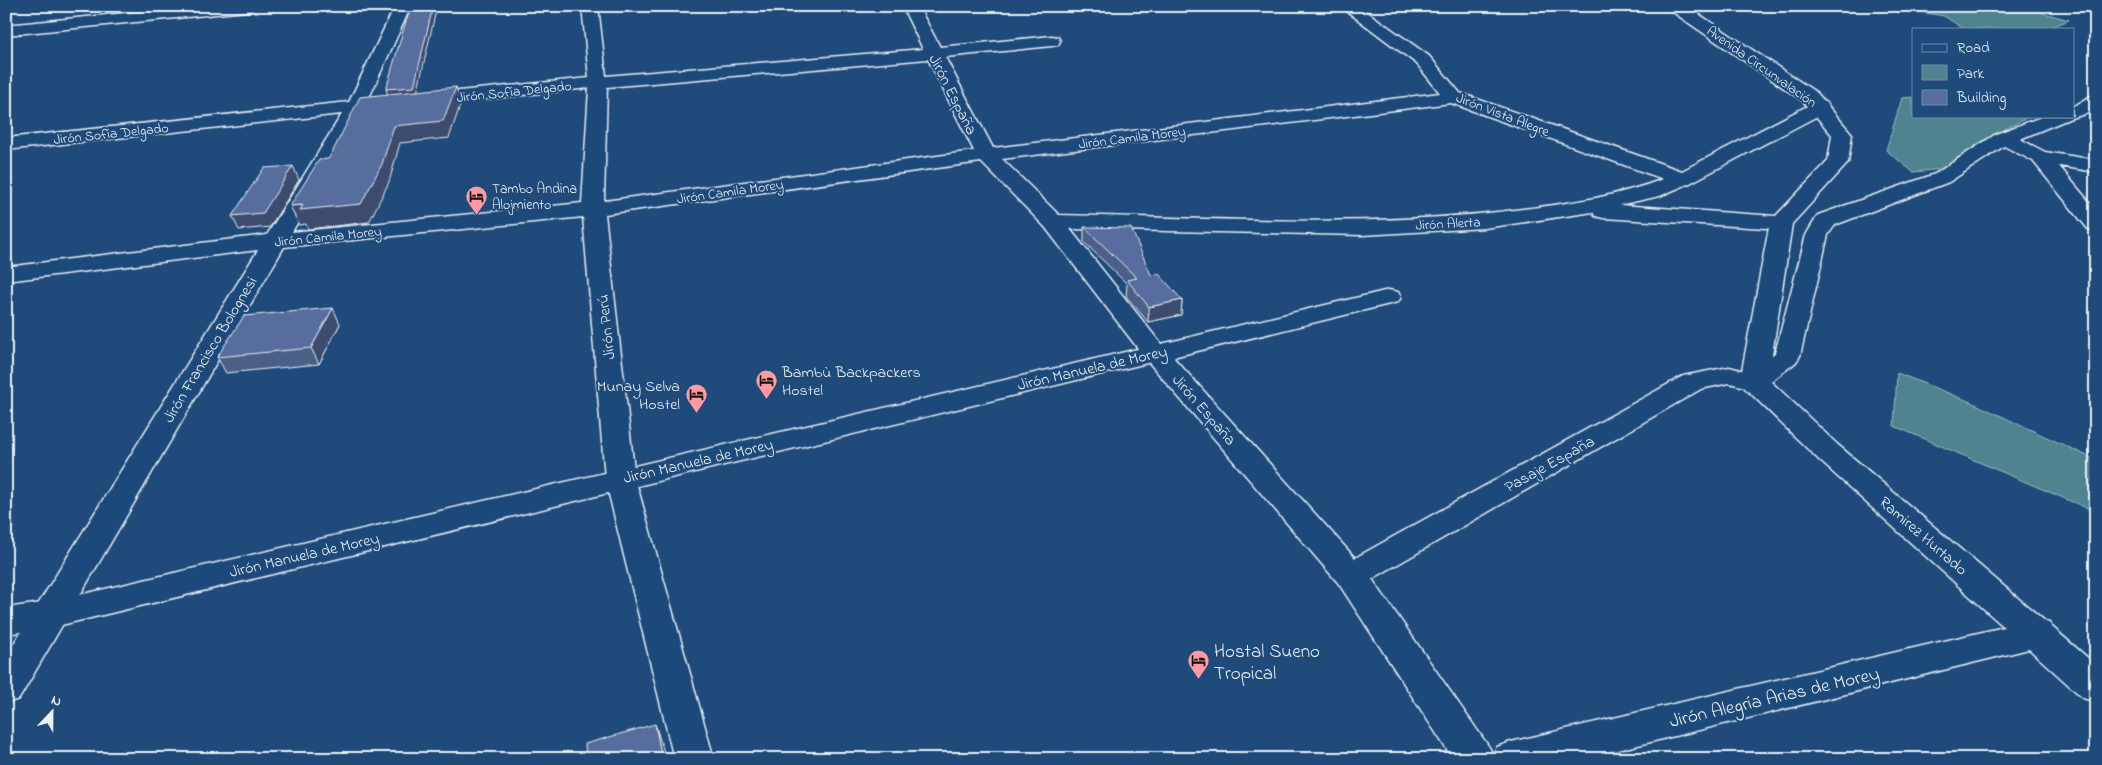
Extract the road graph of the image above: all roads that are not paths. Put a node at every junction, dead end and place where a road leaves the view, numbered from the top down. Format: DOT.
graph roads {
  1 [pos="247,6"];
  2 [pos="403,6"];
  3 [pos="590,6"];
  4 [pos="910,6"];
  5 [pos="1348,6"];
  6 [pos="1672,6"];
  7 [pos="6,30"];
  8 [pos="1052,41"];
  9 [pos="933,53"];
  10 [pos="598,82"];
  11 [pos="1453,97"];
  12 [pos="2096,100"];
  13 [pos="356,107"];
  14 [pos="1820,107"];
  15 [pos="2074,113"];
  16 [pos="2058,118"];
  17 [pos="2004,138"];
  18 [pos="6,144"];
  19 [pos="986,155"];
  20 [pos="2040,157"];
  21 [pos="2096,166"];
  22 [pos="1683,179"];
  23 [pos="593,209"];
  24 [pos="1577,209"];
  25 [pos="1052,222"];
  26 [pos="1781,222"];
  27 [pos="2096,224"];
  28 [pos="274,241"];
  29 [pos="6,274"];
  30 [pos="1389,297"];
  31 [pos="1155,352"];
  32 [pos="1754,381"];
  33 [pos="620,478"];
  34 [pos="1351,575"];
  35 [pos="49,615"];
  36 [pos="6,621"];
  37 [pos="2037,633"];
  38 [pos="2096,687"];
  39 [pos="6,688"];
  40 [pos="694,759"];
  41 [pos="1475,759"];
  42 [pos="1511,759"];
  1 -- 7 [label="street"];
  2 -- 13 [label="street, Jirón Francisco Bolognesi"];
  3 -- 10 [label="street, Jirón Perú"];
  4 -- 9 [label="street, Jirón España"];
  5 -- 11 [label="street, Jirón Vista Alegre"];
  6 -- 14 [label="street, Avenida Circunvalación"];
  8 -- 9 [label="street, Jirón Sofía Delgado"];
  9 -- 10 [label="street, Jirón Sofía Delgado"];
  9 -- 19 [label="street, Jirón España"];
  10 -- 13 [label="street, Jirón Sofía Delgado"];
  10 -- 23 [label="street, Jirón Perú"];
  11 -- 19 [label="street, Jirón Camila Morey"];
  11 -- 22 [label="street, Jirón Vista Alegre"];
  12 -- 15 [label="street"];
  13 -- 18 [label="street, Jirón Sofía Delgado"];
  13 -- 28 [label="street, Jirón Francisco Bolognesi"];
  14 -- 22 [label="street, Jirón Alerta"];
  14 -- 26 [label="street, Avenida Circunvalación"];
  16 -- 17 [label="street"];
  17 -- 20 [label="street"];
  17 -- 32 [label="street"];
  19 -- 23 [label="street, Jirón Camila Morey"];
  19 -- 25 [label="street, Jirón España"];
  20 -- 21 [label="street"];
  20 -- 27 [label="street"];
  22 -- 24 [label="street, Jirón Alerta"];
  23 -- 28 [label="street, Jirón Camila Morey"];
  23 -- 33 [label="street, Jirón Perú"];
  24 -- 25 [label="street, Jirón Alerta"];
  24 -- 26 [label="street"];
  25 -- 31 [label="street, Jirón España"];
  26 -- 32 [label="street"];
  28 -- 29 [label="street, Jirón Camila Morey"];
  28 -- 35 [label="street, Jirón Francisco Bolognesi"];
  30 -- 31 [label="street, Jirón Manuela de Morey"];
  31 -- 33 [label="street, Jirón Manuela de Morey"];
  31 -- 34 [label="street, Jirón España"];
  32 -- 34 [label="street, Pasaje España"];
  32 -- 37 [label="street, Ramirez Hurtado"];
  33 -- 35 [label="street, Jirón Manuela de Morey"];
  33 -- 40 [label="street, Jirón Perú"];
  34 -- 41 [label="street, Jirón España"];
  35 -- 36 [label="street, Jirón Manuela de Morey"];
  35 -- 39 [label="street, Jirón Francisco Bolognesi"];
  37 -- 38 [label="street, Ramirez Hurtado"];
  37 -- 42 [label="street, Jirón Alegría Arias de Morey"];
}
